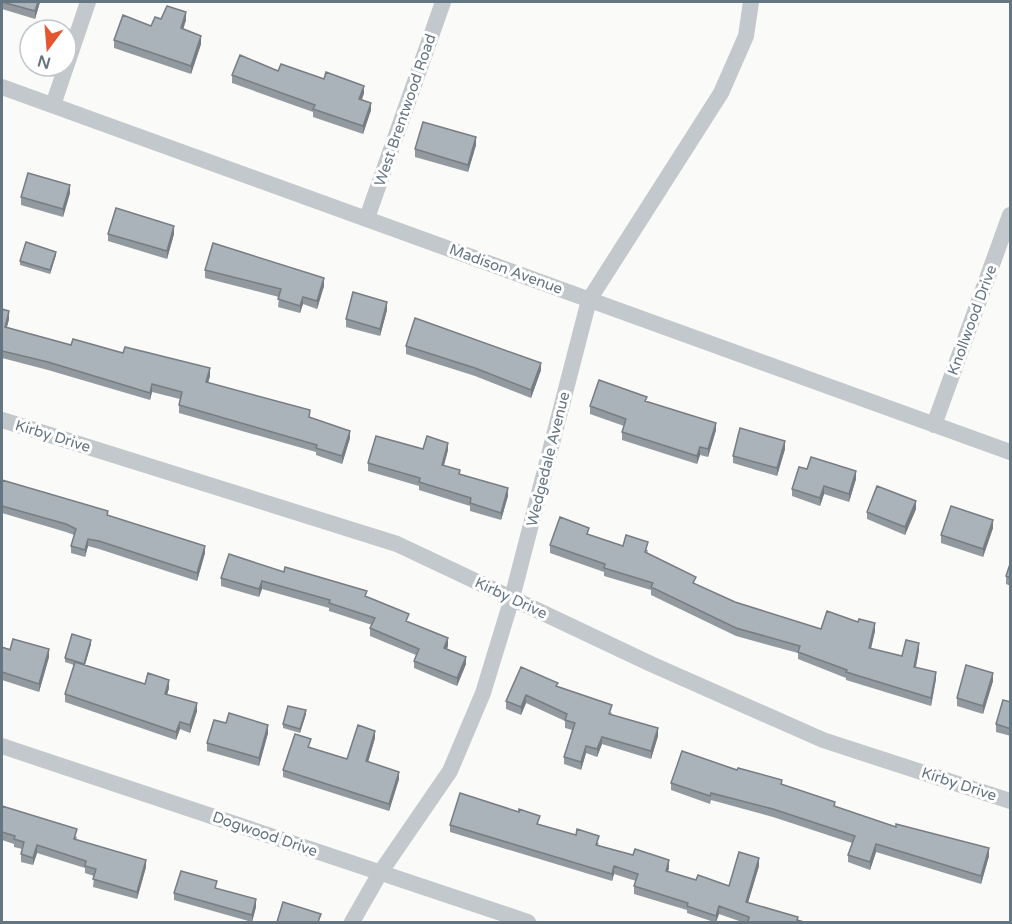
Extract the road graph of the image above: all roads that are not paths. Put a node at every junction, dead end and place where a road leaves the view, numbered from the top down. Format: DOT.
graph roads {
  1 [pos="88,2"];
  2 [pos="443,2"];
  3 [pos="751,2"];
  4 [pos="2,87"];
  5 [pos="53,105"];
  6 [pos="1011,215"];
  7 [pos="367,218"];
  8 [pos="589,300"];
  9 [pos="2,420"];
  10 [pos="934,425"];
  11 [pos="1011,452"];
  12 [pos="512,598"];
  13 [pos="2,746"];
  14 [pos="1011,801"];
  15 [pos="380,873"];
  16 [pos="352,922"];
  17 [pos="528,922"];
  1 -- 5 [label="street"];
  2 -- 7 [label="street, West Brentwood Road"];
  3 -- 8 [label="street, Wedgedale Avenue"];
  4 -- 5 [label="street, Madison Avenue"];
  5 -- 7 [label="street, Madison Avenue"];
  6 -- 10 [label="street, Knollwood Drive"];
  7 -- 8 [label="street, Madison Avenue"];
  8 -- 10 [label="street, Madison Avenue"];
  8 -- 12 [label="street, Wedgedale Avenue"];
  9 -- 12 [label="street, Kirby Drive"];
  10 -- 11 [label="street, Madison Avenue"];
  12 -- 14 [label="street, Kirby Drive"];
  12 -- 15 [label="street, Wedgedale Avenue"];
  13 -- 15 [label="street, Dogwood Drive"];
  15 -- 16 [label="street, Wedgedale Avenue"];
  15 -- 17 [label="street, Dogwood Drive"];
}
